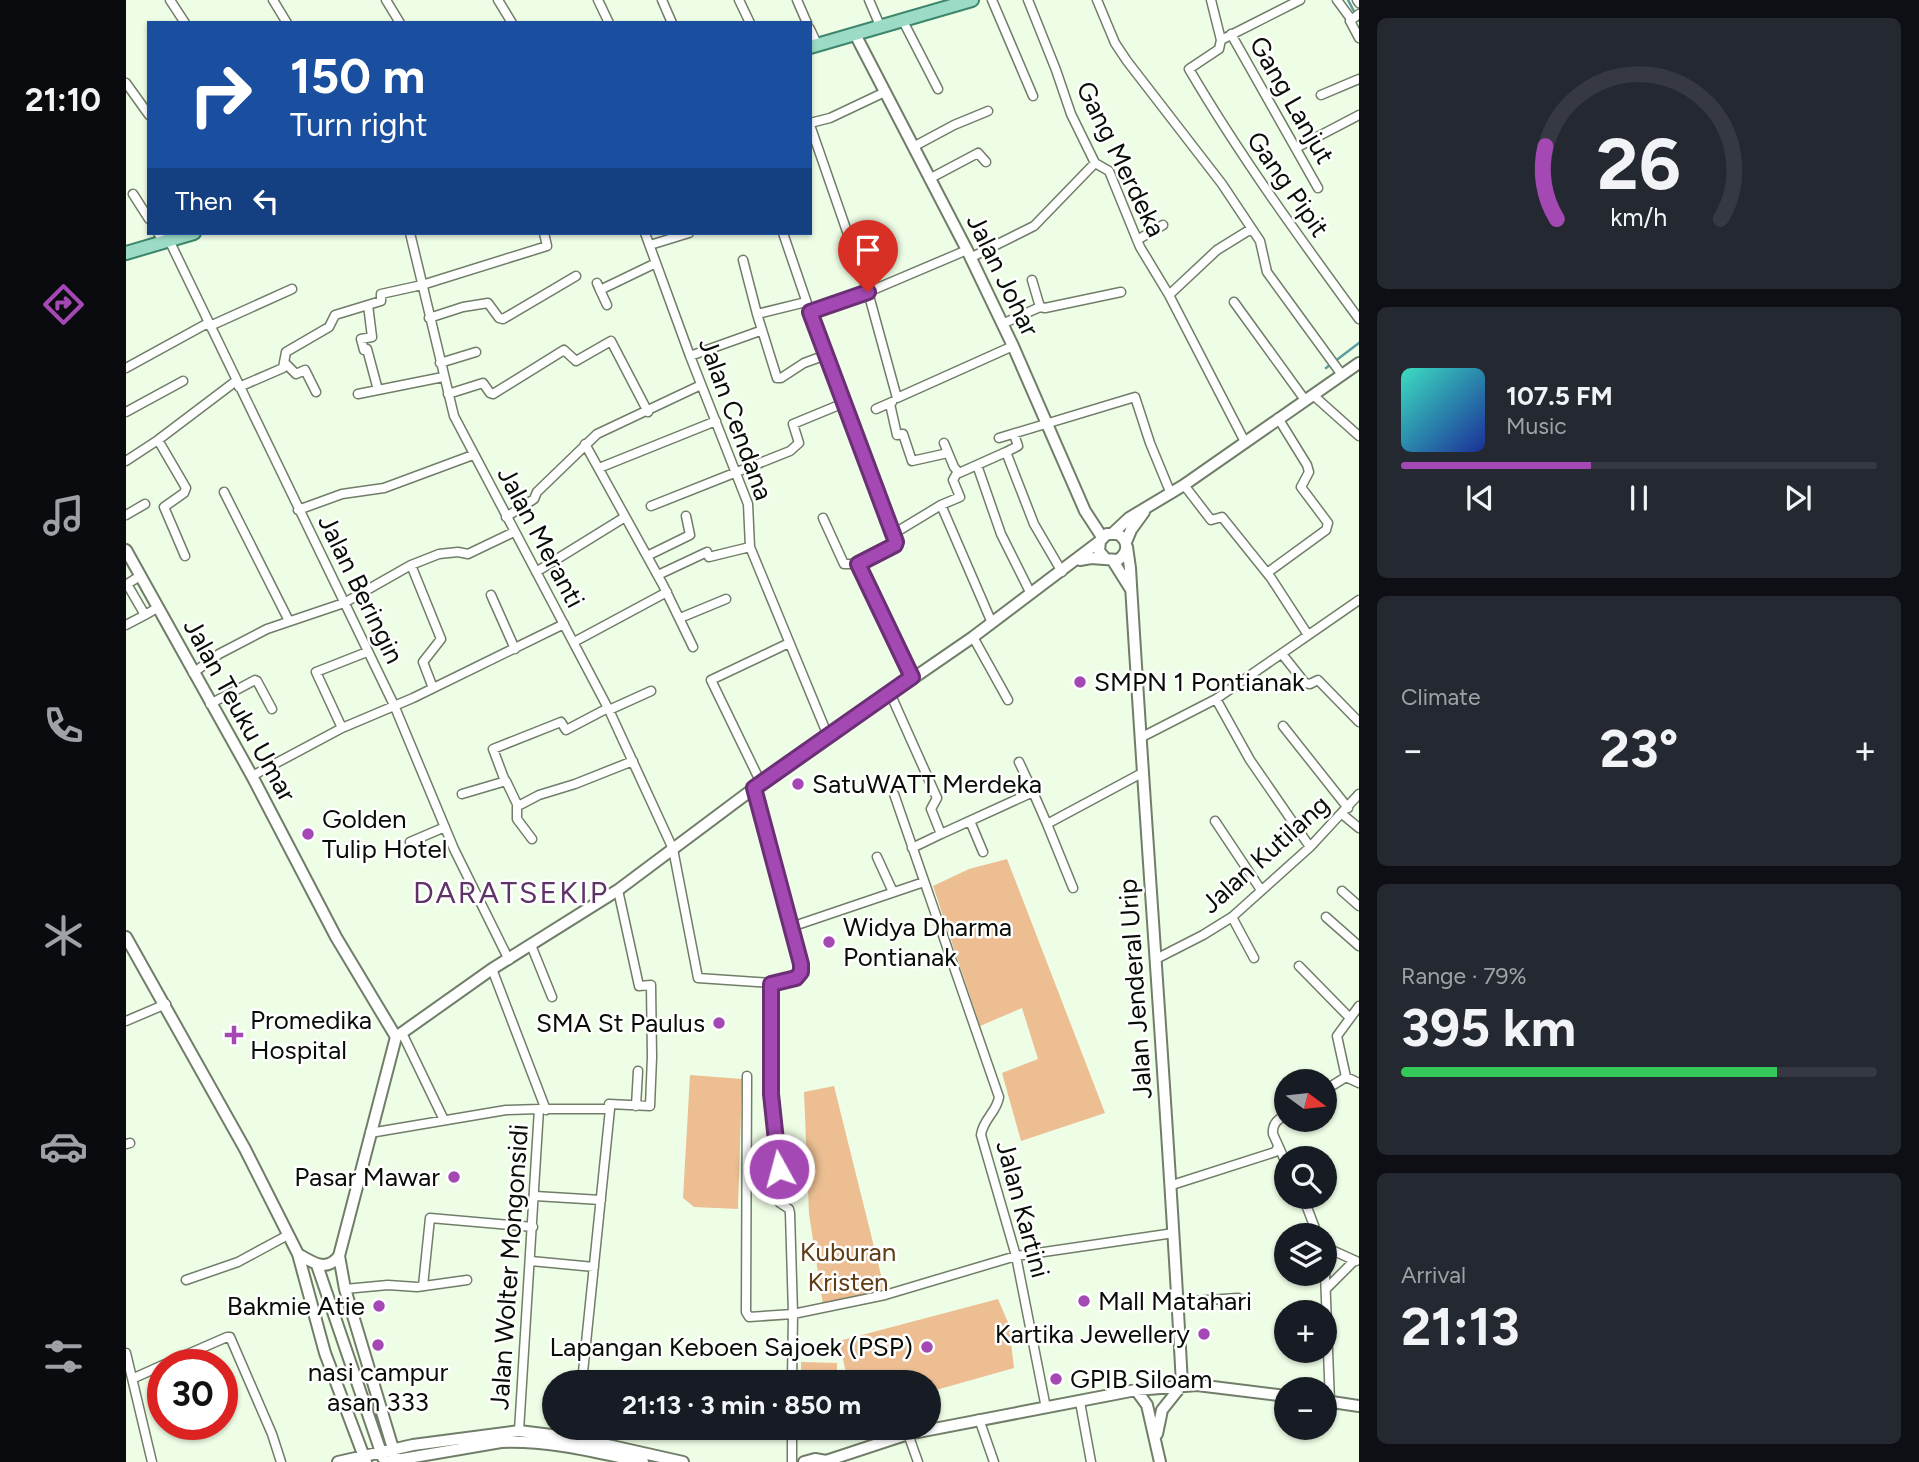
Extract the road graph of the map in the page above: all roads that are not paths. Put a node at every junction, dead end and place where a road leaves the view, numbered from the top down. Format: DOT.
graph roads {
  1 [pos="170,0"];
  2 [pos="273,0"];
  3 [pos="386,0"];
  4 [pos="498,0"];
  5 [pos="598,0"];
  6 [pos="662,0"];
  7 [pos="739,0"];
  8 [pos="797,0"];
  9 [pos="869,0"];
  10 [pos="972,0"];
  11 [pos="992,0"];
  12 [pos="1028,0"];
  13 [pos="1097,0"];
  14 [pos="1210,0"];
  15 [pos="1300,0"];
  16 [pos="1337,0"];
  17 [pos="952,3"];
  18 [pos="1354,17"];
  19 [pos="184,21"];
  20 [pos="286,21"];
  21 [pos="399,21"];
  22 [pos="511,21"];
  23 [pos="608,21"];
  24 [pos="671,21"];
  25 [pos="749,21"];
  26 [pos="806,21"];
  27 [pos="903,21"];
  28 [pos="881,28"];
  29 [pos="1231,34"];
  30 [pos="856,36"];
  31 [pos="1359,38"];
  32 [pos="1221,40"];
  33 [pos="814,46"];
  34 [pos="1359,79"];
  35 [pos="126,83"];
  36 [pos="938,89"];
  37 [pos="885,92"];
  38 [pos="1321,95"];
  39 [pos="1033,96"];
  40 [pos="988,111"];
  41 [pos="147,112"];
  42 [pos="1359,115"];
  43 [pos="812,123"];
  44 [pos="812,130"];
  45 [pos="913,147"];
  46 [pos="1296,148"];
  47 [pos="986,162"];
  48 [pos="1095,163"];
  49 [pos="929,178"];
  50 [pos="1318,188"];
  51 [pos="133,194"];
  52 [pos="147,216"];
  53 [pos="1163,225"];
  54 [pos="1251,229"];
  55 [pos="182,235"];
  56 [pos="410,235"];
  57 [pos="544,235"];
  58 [pos="646,235"];
  59 [pos="682,235"];
  60 [pos="784,235"];
  61 [pos="163,238"];
  62 [pos="1137,240"];
  63 [pos="650,245"];
  64 [pos="126,253"];
  65 [pos="969,254"];
  66 [pos="743,261"];
  67 [pos="656,263"];
  68 [pos="576,276"];
  69 [pos="1032,280"];
  70 [pos="422,285"];
  71 [pos="292,289"];
  72 [pos="868,292"];
  73 [pos="1121,292"];
  74 [pos="1169,295"];
  75 [pos="807,302"];
  76 [pos="1234,302"];
  77 [pos="368,305"];
  78 [pos="607,305"];
  79 [pos="1040,307"];
  80 [pos="810,312"];
  81 [pos="757,314"];
  82 [pos="429,318"];
  83 [pos="1359,319"];
  84 [pos="209,324"];
  85 [pos="1002,324"];
  86 [pos="761,331"];
  87 [pos="1013,346"];
  88 [pos="476,352"];
  89 [pos="826,355"];
  90 [pos="690,356"];
  91 [pos="284,362"];
  92 [pos="440,363"];
  93 [pos="1359,363"];
  94 [pos="126,369"];
  95 [pos="1339,370"];
  96 [pos="443,377"];
  97 [pos="183,381"];
  98 [pos="238,384"];
  99 [pos="701,385"];
  100 [pos="378,390"];
  101 [pos="316,392"];
  102 [pos="358,394"];
  103 [pos="447,394"];
  104 [pos="1309,397"];
  105 [pos="893,401"];
  106 [pos="844,403"];
  107 [pos="876,409"];
  108 [pos="126,412"];
  109 [pos="648,412"];
  110 [pos="1278,418"];
  111 [pos="716,422"];
  112 [pos="1046,424"];
  113 [pos="1014,434"];
  114 [pos="1359,436"];
  115 [pos="999,438"];
  116 [pos="158,440"];
  117 [pos="1245,442"];
  118 [pos="944,443"];
  119 [pos="585,444"];
  120 [pos="1006,452"];
  121 [pos="948,453"];
  122 [pos="473,455"];
  123 [pos="126,461"];
  124 [pos="977,465"];
  125 [pos="599,468"];
  126 [pos="736,472"];
  127 [pos="957,473"];
  128 [pos="1184,485"];
  129 [pos="224,492"];
  130 [pos="1171,494"];
  131 [pos="145,504"];
  132 [pos="941,505"];
  133 [pos="651,506"];
  134 [pos="1145,509"];
  135 [pos="298,510"];
  136 [pos="126,515"];
  137 [pos="506,517"];
  138 [pos="625,517"];
  139 [pos="823,518"];
  140 [pos="689,520"];
  141 [pos="514,532"];
  142 [pos="1105,537"];
  143 [pos="896,542"];
  144 [pos="1126,545"];
  145 [pos="750,547"];
  146 [pos="126,550"];
  147 [pos="185,556"];
  148 [pos="647,556"];
  149 [pos="1109,560"];
  150 [pos="1077,561"];
  151 [pos="858,564"];
  152 [pos="411,565"];
  153 [pos="536,572"];
  154 [pos="1062,572"];
  155 [pos="1267,573"];
  156 [pos="658,575"];
  157 [pos="140,576"];
  158 [pos="1132,590"];
  159 [pos="667,592"];
  160 [pos="1031,594"];
  161 [pos="491,595"];
  162 [pos="726,599"];
  163 [pos="1359,601"];
  164 [pos="344,603"];
  165 [pos="157,608"];
  166 [pos="145,615"];
  167 [pos="680,618"];
  168 [pos="289,621"];
  169 [pos="992,623"];
  170 [pos="564,624"];
  171 [pos="126,625"];
  172 [pos="1308,635"];
  173 [pos="973,637"];
  174 [pos="574,642"];
  175 [pos="789,643"];
  176 [pos="694,647"];
  177 [pos="515,649"];
  178 [pos="367,652"];
  179 [pos="1282,654"];
  180 [pos="192,673"];
  181 [pos="912,677"];
  182 [pos="433,688"];
  183 [pos="651,691"];
  184 [pos="890,693"];
  185 [pos="1216,699"];
  186 [pos="1007,700"];
  187 [pos="210,704"];
  188 [pos="394,705"];
  189 [pos="272,709"];
  190 [pos="609,709"];
  191 [pos="1359,722"];
  192 [pos="1283,726"];
  193 [pos="342,729"];
  194 [pos="828,736"];
  195 [pos="1140,738"];
  196 [pos="633,761"];
  197 [pos="1019,762"];
  198 [pos="1142,773"];
  199 [pos="252,775"];
  200 [pos="505,781"];
  201 [pos="757,786"];
  202 [pos="1033,792"];
  203 [pos="462,794"];
  204 [pos="894,794"];
  205 [pos="1359,794"];
  206 [pos="517,804"];
  207 [pos="1345,811"];
  208 [pos="970,821"];
  209 [pos="1215,821"];
  210 [pos="1047,824"];
  211 [pos="445,827"];
  212 [pos="1359,828"];
  213 [pos="942,834"];
  214 [pos="532,839"];
  215 [pos="410,842"];
  216 [pos="1310,847"];
  217 [pos="912,848"];
  218 [pos="673,849"];
  219 [pos="983,852"];
  220 [pos="877,857"];
  221 [pos="924,882"];
  222 [pos="1073,888"];
  223 [pos="618,890"];
  224 [pos="1261,890"];
  225 [pos="1342,891"];
  226 [pos="893,892"];
  227 [pos="1359,906"];
  228 [pos="1232,917"];
  229 [pos="1326,917"];
  230 [pos="791,927"];
  231 [pos="126,937"];
  232 [pos="531,945"];
  233 [pos="1359,946"];
  234 [pos="1254,958"];
  235 [pos="1156,959"];
  236 [pos="509,960"];
  237 [pos="1300,966"];
  238 [pos="492,969"];
  239 [pos="771,984"];
  240 [pos="552,997"];
  241 [pos="166,1004"];
  242 [pos="1359,1006"];
  243 [pos="1350,1017"];
  244 [pos="126,1021"];
  245 [pos="399,1035"];
  246 [pos="638,1071"];
  247 [pos="747,1076"];
  248 [pos="1346,1077"];
  249 [pos="1337,1083"];
  250 [pos="1359,1083"];
  251 [pos="636,1106"];
  252 [pos="610,1107"];
  253 [pos="543,1110"];
  254 [pos="444,1121"];
  255 [pos="1274,1127"];
  256 [pos="370,1133"];
  257 [pos="1278,1146"];
  258 [pos="1274,1152"];
  259 [pos="1172,1185"];
  260 [pos="535,1196"];
  261 [pos="601,1200"];
  262 [pos="533,1227"];
  263 [pos="1174,1233"];
  264 [pos="288,1235"];
  265 [pos="1337,1252"];
  266 [pos="298,1254"];
  267 [pos="339,1256"];
  268 [pos="1016,1256"];
  269 [pos="531,1261"];
  270 [pos="1357,1261"];
  271 [pos="317,1265"];
  272 [pos="594,1267"];
  273 [pos="186,1280"];
  274 [pos="467,1280"];
  275 [pos="423,1286"];
  276 [pos="1326,1286"];
  277 [pos="345,1289"];
  278 [pos="1326,1289"];
  279 [pos="1238,1298"];
  280 [pos="1177,1302"];
  281 [pos="793,1314"];
  282 [pos="201,1349"];
  283 [pos="235,1349"];
  284 [pos="126,1353"];
  285 [pos="238,1355"];
  286 [pos="583,1370"];
  287 [pos="792,1370"];
  288 [pos="147,1372"];
  289 [pos="1327,1377"];
  290 [pos="134,1378"];
  291 [pos="1182,1385"];
  292 [pos="1136,1391"];
  293 [pos="1274,1395"];
  294 [pos="1080,1402"];
  295 [pos="1337,1403"];
  296 [pos="1359,1406"];
  297 [pos="1046,1408"];
  298 [pos="979,1419"];
  299 [pos="941,1427"];
  300 [pos="519,1431"];
  301 [pos="542,1432"];
  302 [pos="599,1440"];
  303 [pos="792,1440"];
  304 [pos="891,1440"];
  305 [pos="910,1440"];
  306 [pos="1157,1440"];
  307 [pos="389,1458"];
  308 [pos="365,1459"];
  309 [pos="664,1460"];
  310 [pos="830,1461"];
  311 [pos="152,1462"];
  312 [pos="281,1462"];
  313 [pos="338,1462"];
  314 [pos="643,1462"];
  315 [pos="683,1462"];
  316 [pos="792,1462"];
  317 [pos="804,1462"];
  318 [pos="918,1462"];
  319 [pos="994,1462"];
  320 [pos="1091,1462"];
  321 [pos="1160,1462"];
  1 -- 19 [label="street"];
  2 -- 20 [label="street"];
  3 -- 21 [label="street"];
  4 -- 22 [label="street"];
  5 -- 23 [label="street"];
  6 -- 24 [label="street"];
  7 -- 25 [label="street"];
  8 -- 26 [label="street"];
  9 -- 28 [label="street"];
  10 -- 17 [label="main road"];
  11 -- 39 [label="street"];
  12 -- 48 [label="street, Gang Merdeka"];
  13 -- 54 [label="street"];
  14 -- 32 [label="street, Gang Lanjut"];
  15 -- 29 [label="street"];
  16 -- 18 [label="street"];
  17 -- 27 [label="main road"];
  18 -- 31 [label="street"];
  27 -- 28 [label="main road"];
  27 -- 36 [label="street"];
  28 -- 30 [label="main road"];
  29 -- 32 [label="street"];
  29 -- 46 [label="street, Gang Lanjut"];
  30 -- 33 [label="main road"];
  30 -- 37 [label="street, Jalan Johar"];
  32 -- 83 [label="street, Gang Pipit"];
  34 -- 38 [label="street"];
  35 -- 41 [label="street"];
  37 -- 43 [label="street"];
  37 -- 45 [label="street, Jalan Johar"];
  40 -- 45 [label="street"];
  42 -- 46 [label="street"];
  44 -- 72 [label="street"];
  45 -- 49 [label="street, Jalan Johar"];
  46 -- 50 [label="street, Gang Lanjut"];
  47 -- 49 [label="street"];
  48 -- 62 [label="street, Gang Merdeka"];
  48 -- 65 [label="street"];
  49 -- 65 [label="street, Jalan Johar"];
  51 -- 52 [label="street"];
  53 -- 62 [label="street"];
  54 -- 74 [label="street"];
  54 -- 95 [label="street"];
  55 -- 61 [label="main road"];
  56 -- 70 [label="street, Jalan Meranti"];
  57 -- 70 [label="street"];
  58 -- 63 [label="street, Jalan Cendana"];
  59 -- 63 [label="street"];
  60 -- 75 [label="street"];
  61 -- 64 [label="main road"];
  61 -- 84 [label="street, Jalan Beringin"];
  62 -- 74 [label="street, Gang Merdeka"];
  63 -- 67 [label="street, Jalan Cendana"];
  65 -- 72 [label="street"];
  65 -- 85 [label="street, Jalan Johar"];
  66 -- 81 [label="street"];
  67 -- 78 [label="street"];
  67 -- 90 [label="street, Jalan Cendana"];
  68 -- 82 [label="street"];
  69 -- 79 [label="street"];
  70 -- 77 [label="street"];
  70 -- 82 [label="street, Jalan Meranti"];
  71 -- 84 [label="street"];
  72 -- 80 [label="street"];
  72 -- 105 [label="street"];
  73 -- 79 [label="street"];
  74 -- 117 [label="street, Gang Merdeka"];
  75 -- 80 [label="street"];
  75 -- 81 [label="street"];
  76 -- 104 [label="street"];
  77 -- 91 [label="street"];
  77 -- 100 [label="street"];
  79 -- 85 [label="street"];
  80 -- 89 [label="street"];
  81 -- 86 [label="street"];
  82 -- 92 [label="street, Jalan Meranti"];
  84 -- 94 [label="street"];
  84 -- 98 [label="street, Jalan Beringin"];
  85 -- 87 [label="street, Jalan Johar"];
  86 -- 89 [label="street"];
  86 -- 90 [label="street"];
  87 -- 105 [label="street"];
  87 -- 112 [label="street, Jalan Johar"];
  88 -- 92 [label="street"];
  89 -- 106 [label="street"];
  90 -- 99 [label="street, Jalan Cendana"];
  91 -- 98 [label="street"];
  91 -- 101 [label="street"];
  92 -- 96 [label="street, Jalan Meranti"];
  93 -- 95 [label="street"];
  95 -- 104 [label="street"];
  96 -- 100 [label="street"];
  96 -- 103 [label="street, Jalan Meranti"];
  97 -- 108 [label="street"];
  98 -- 116 [label="street"];
  98 -- 135 [label="street, Jalan Beringin"];
  99 -- 109 [label="street"];
  99 -- 111 [label="street, Jalan Cendana"];
  100 -- 102 [label="street"];
  103 -- 109 [label="street"];
  103 -- 122 [label="street, Jalan Meranti"];
  104 -- 110 [label="street"];
  104 -- 114 [label="street"];
  105 -- 107 [label="street"];
  105 -- 121 [label="street"];
  106 -- 126 [label="street"];
  106 -- 143 [label="street"];
  109 -- 119 [label="street"];
  110 -- 117 [label="street"];
  110 -- 155 [label="street"];
  111 -- 125 [label="street"];
  111 -- 126 [label="street, Jalan Cendana"];
  112 -- 113 [label="street"];
  112 -- 130 [label="street"];
  112 -- 142 [label="street, Jalan Johar"];
  113 -- 115 [label="street"];
  113 -- 120 [label="street"];
  116 -- 123 [label="street"];
  116 -- 147 [label="street"];
  117 -- 128 [label="street"];
  118 -- 121 [label="street"];
  119 -- 125 [label="street"];
  119 -- 137 [label="street"];
  120 -- 124 [label="street"];
  120 -- 154 [label="street"];
  121 -- 127 [label="street"];
  122 -- 135 [label="street"];
  122 -- 137 [label="street, Jalan Meranti"];
  124 -- 127 [label="street"];
  124 -- 160 [label="street"];
  125 -- 138 [label="street"];
  126 -- 133 [label="street"];
  126 -- 145 [label="street, Jalan Cendana"];
  127 -- 132 [label="street"];
  128 -- 130 [label="street"];
  128 -- 155 [label="street"];
  129 -- 168 [label="street"];
  130 -- 134 [label="street"];
  131 -- 136 [label="street"];
  132 -- 143 [label="street"];
  132 -- 169 [label="street"];
  134 -- 142 [label="street"];
  134 -- 144 [label="street"];
  135 -- 164 [label="street, Jalan Beringin"];
  137 -- 141 [label="street, Jalan Meranti"];
  138 -- 148 [label="street"];
  138 -- 153 [label="street"];
  139 -- 151 [label="street"];
  140 -- 148 [label="street"];
  141 -- 152 [label="street"];
  141 -- 153 [label="street, Jalan Meranti"];
  142 -- 144 [label="street"];
  142 -- 149 [label="street"];
  142 -- 150 [label="street"];
  143 -- 151 [label="street"];
  144 -- 149 [label="street"];
  144 -- 158 [label="street, Jalan Jenderal Urip"];
  145 -- 156 [label="street"];
  145 -- 175 [label="street, Jalan Cendana"];
  146 -- 157 [label="street, Jalan Teuku Umar"];
  148 -- 156 [label="street"];
  149 -- 150 [label="street"];
  149 -- 158 [label="street"];
  150 -- 154 [label="street"];
  151 -- 181 [label="street"];
  152 -- 164 [label="street"];
  152 -- 182 [label="street"];
  153 -- 170 [label="street, Jalan Meranti"];
  154 -- 160 [label="street"];
  155 -- 172 [label="street"];
  156 -- 159 [label="street"];
  157 -- 165 [label="street, Jalan Teuku Umar"];
  157 -- 166 [label="street"];
  158 -- 195 [label="street, Jalan Jenderal Urip"];
  159 -- 167 [label="street"];
  159 -- 174 [label="street"];
  160 -- 169 [label="street"];
  161 -- 177 [label="street"];
  162 -- 167 [label="street"];
  163 -- 172 [label="street"];
  164 -- 168 [label="street"];
  164 -- 178 [label="street, Jalan Beringin"];
  165 -- 166 [label="street"];
  165 -- 180 [label="street, Jalan Teuku Umar"];
  166 -- 171 [label="street"];
  167 -- 176 [label="street"];
  168 -- 180 [label="street"];
  169 -- 173 [label="street"];
  170 -- 174 [label="street, Jalan Meranti"];
  170 -- 177 [label="street"];
  172 -- 179 [label="street"];
  173 -- 181 [label="street"];
  173 -- 186 [label="street"];
  174 -- 190 [label="street, Jalan Meranti"];
  175 -- 194 [label="street, Jalan Cendana"];
  175 -- 201 [label="street"];
  177 -- 182 [label="street"];
  178 -- 188 [label="street, Jalan Beringin"];
  178 -- 193 [label="street"];
  179 -- 185 [label="street"];
  179 -- 191 [label="street"];
  180 -- 187 [label="street, Jalan Teuku Umar"];
  181 -- 184 [label="street"];
  182 -- 188 [label="street"];
  183 -- 190 [label="street"];
  184 -- 194 [label="street"];
  184 -- 213 [label="street"];
  185 -- 195 [label="street"];
  185 -- 216 [label="street"];
  187 -- 189 [label="street"];
  187 -- 199 [label="street, Jalan Teuku Umar"];
  188 -- 193 [label="street"];
  188 -- 211 [label="street, Jalan Beringin"];
  190 -- 196 [label="street, Jalan Meranti"];
  190 -- 200 [label="street"];
  192 -- 207 [label="street"];
  193 -- 199 [label="street"];
  194 -- 201 [label="street"];
  195 -- 198 [label="street, Jalan Jenderal Urip"];
  196 -- 206 [label="street"];
  196 -- 218 [label="street, Jalan Meranti"];
  197 -- 202 [label="street"];
  198 -- 210 [label="street"];
  198 -- 235 [label="street, Jalan Jenderal Urip"];
  199 -- 245 [label="street, Jalan Teuku Umar"];
  200 -- 203 [label="street"];
  200 -- 206 [label="street"];
  201 -- 218 [label="street"];
  201 -- 230 [label="street"];
  202 -- 208 [label="street"];
  202 -- 210 [label="street"];
  204 -- 217 [label="street, Jalan Kartini"];
  205 -- 207 [label="street, Jalan Kutilang"];
  206 -- 214 [label="street"];
  207 -- 212 [label="street"];
  207 -- 216 [label="street, Jalan Kutilang"];
  208 -- 213 [label="street"];
  208 -- 219 [label="street"];
  209 -- 224 [label="street"];
  210 -- 222 [label="street"];
  211 -- 215 [label="street"];
  211 -- 236 [label="street, Jalan Beringin"];
  213 -- 217 [label="street"];
  216 -- 224 [label="street, Jalan Kutilang"];
  217 -- 221 [label="street, Jalan Kartini"];
  218 -- 223 [label="street"];
  218 -- 239 [label="street, Jalan Meranti"];
  220 -- 226 [label="street"];
  221 -- 226 [label="street"];
  221 -- 268 [label="street, Jalan Kartini"];
  223 -- 232 [label="street"];
  223 -- 251 [label="street"];
  224 -- 228 [label="street, Jalan Kutilang"];
  225 -- 227 [label="street"];
  226 -- 230 [label="street"];
  228 -- 234 [label="street"];
  228 -- 235 [label="street, Jalan Kutilang"];
  229 -- 233 [label="street"];
  230 -- 239 [label="street"];
  231 -- 241 [label="street"];
  232 -- 236 [label="street"];
  232 -- 240 [label="street"];
  235 -- 259 [label="street, Jalan Jenderal Urip"];
  236 -- 238 [label="street"];
  237 -- 243 [label="street"];
  238 -- 245 [label="street"];
  238 -- 253 [label="street"];
  239 -- 281 [label="street"];
  241 -- 244 [label="street"];
  241 -- 264 [label="street"];
  242 -- 243 [label="street"];
  243 -- 248 [label="street"];
  245 -- 254 [label="street"];
  245 -- 256 [label="street"];
  246 -- 251 [label="street"];
  247 -- 281 [label="street"];
  248 -- 249 [label="street"];
  248 -- 250 [label="street"];
  251 -- 252 [label="street"];
  252 -- 253 [label="street"];
  252 -- 261 [label="street"];
  253 -- 254 [label="street, Jalan Wolter Mongonsidi"];
  253 -- 260 [label="street, Jalan Wolter Mongonsidi"];
  254 -- 256 [label="street, Jalan Wolter Mongonsidi"];
  255 -- 257 [label="street"];
  256 -- 267 [label="street"];
  258 -- 259 [label="street"];
  259 -- 263 [label="street, Jalan Jenderal Urip"];
  260 -- 261 [label="street"];
  260 -- 262 [label="street, Jalan Wolter Mongonsidi"];
  261 -- 272 [label="street"];
  262 -- 269 [label="street, Jalan Wolter Mongonsidi"];
  262 -- 275 [label="street"];
  263 -- 268 [label="street"];
  263 -- 280 [label="street, Jalan Jenderal Urip"];
  264 -- 266 [label="street"];
  264 -- 273 [label="street"];
  265 -- 270 [label="street"];
  266 -- 271 [label="street"];
  266 -- 308 [label="street"];
  267 -- 271 [label="street"];
  267 -- 277 [label="street"];
  268 -- 281 [label="street"];
  268 -- 297 [label="street, Jalan Kartini"];
  269 -- 272 [label="street"];
  269 -- 300 [label="street, Jalan Wolter Mongonsidi"];
  270 -- 278 [label="street"];
  271 -- 307 [label="street"];
  272 -- 286 [label="street"];
  274 -- 275 [label="street"];
  275 -- 277 [label="street"];
  276 -- 278 [label="street"];
  277 -- 307 [label="street"];
  278 -- 289 [label="street"];
  279 -- 280 [label="street"];
  280 -- 291 [label="street, Jalan Jenderal Urip"];
  281 -- 287 [label="street"];
  282 -- 283 [label="street"];
  284 -- 290 [label="street"];
  285 -- 312 [label="street"];
  288 -- 290 [label="street"];
  290 -- 311 [label="street"];
  291 -- 292 [label="street"];
  291 -- 293 [label="street"];
  291 -- 306 [label="street"];
  292 -- 294 [label="street"];
  292 -- 306 [label="street"];
  294 -- 297 [label="street"];
  294 -- 320 [label="street"];
  295 -- 296 [label="street"];
  297 -- 298 [label="street"];
  298 -- 299 [label="street"];
  298 -- 319 [label="street"];
  300 -- 301 [label="street"];
  300 -- 307 [label="street"];
  302 -- 309 [label="street"];
  303 -- 316 [label="street"];
  304 -- 310 [label="street"];
  305 -- 318 [label="street"];
  306 -- 321 [label="street"];
  307 -- 308 [label="street"];
  307 -- 314 [label="street"];
  308 -- 313 [label="street"];
  309 -- 315 [label="street"];
  310 -- 317 [label="street"];
}
